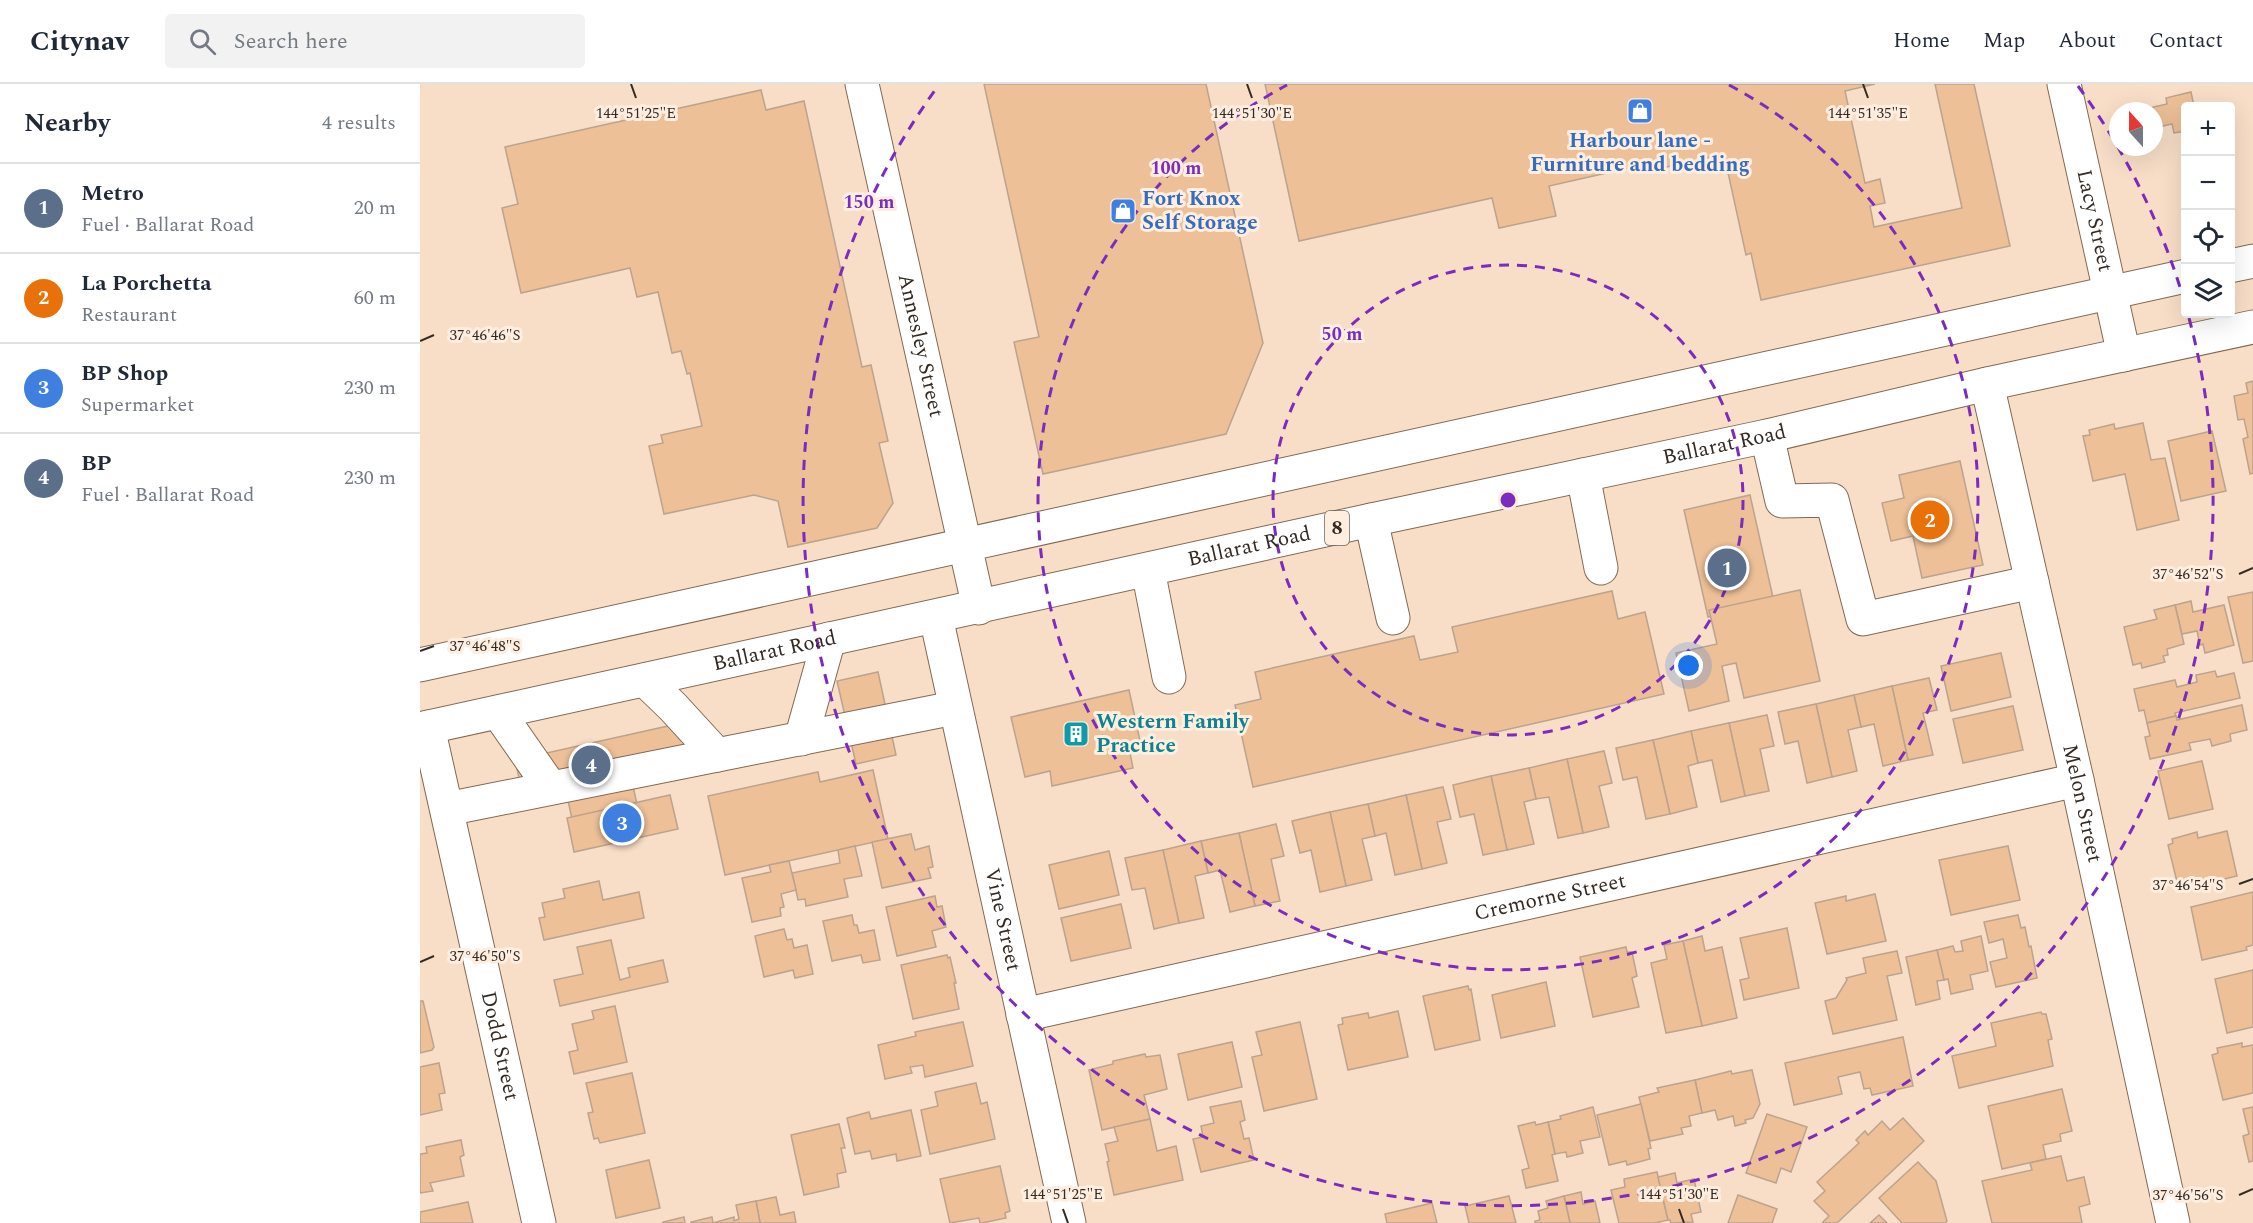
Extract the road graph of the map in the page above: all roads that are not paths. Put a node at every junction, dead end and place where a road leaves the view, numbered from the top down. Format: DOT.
graph roads {
  1 [pos="862,84"];
  2 [pos="2064,84"];
  3 [pos="2253,261"];
  4 [pos="2235,265"];
  5 [pos="2181,277"];
  6 [pos="2110,292"];
  7 [pos="2253,327"];
  8 [pos="2124,355"];
  9 [pos="1987,384"];
  10 [pos="1767,436"];
  11 [pos="1583,475"];
  12 [pos="1371,520"];
  13 [pos="964,544"];
  14 [pos="1601,568"];
  15 [pos="1148,570"];
  16 [pos="2032,582"];
  17 [pos="979,608"];
  18 [pos="936,617"];
  19 [pos="1393,618"];
  20 [pos="830,639"];
  21 [pos="420,664"];
  22 [pos="1169,678"];
  23 [pos="645,680"];
  24 [pos="954,708"];
  25 [pos="498,712"];
  26 [pos="424,728"];
  27 [pos="801,739"];
  28 [pos="717,755"];
  29 [pos="2077,780"];
  30 [pos="551,788"];
  31 [pos="447,809"];
  32 [pos="1023,1015"];
  33 [pos="538,1223"];
  34 [pos="1069,1223"];
  35 [pos="2173,1223"];
  1 -- 13 [label="main road, Annesley Street"];
  2 -- 6 [label="main road, Lacy Street"];
  3 -- 4 [label="main road"];
  5 -- 6 [label="main road"];
  6 -- 8 [label="main road, Lacy Street"];
  6 -- 13 [label="main road"];
  7 -- 8 [label="main road, Ballarat Road / 8"];
  8 -- 9 [label="main road, Ballarat Road / 8"];
  9 -- 10 [label="main road, Ballarat Road / 8"];
  9 -- 16 [label="main road, Melon Street"];
  10 -- 11 [label="main road, Ballarat Road / 8"];
  10 -- 16 [label="main road"];
  11 -- 12 [label="main road, Ballarat Road / 8"];
  11 -- 14 [label="main road"];
  12 -- 15 [label="main road, Ballarat Road / 8"];
  12 -- 19 [label="main road"];
  13 -- 17 [label="main road, Annesley Street"];
  13 -- 21 [label="main road"];
  15 -- 17 [label="main road, Ballarat Road / 8"];
  15 -- 22 [label="main road"];
  16 -- 29 [label="main road, Melon Street"];
  17 -- 18 [label="main road, Ballarat Road / 8"];
  18 -- 20 [label="main road, Ballarat Road / 8"];
  18 -- 24 [label="main road, Vine Street"];
  20 -- 23 [label="main road, Ballarat Road / 8"];
  20 -- 27 [label="main road"];
  23 -- 25 [label="main road, Ballarat Road / 8"];
  23 -- 28 [label="main road"];
  24 -- 27 [label="main road"];
  24 -- 32 [label="main road, Vine Street"];
  25 -- 26 [label="main road, Ballarat Road / 8"];
  25 -- 30 [label="main road"];
  26 -- 31 [label="main road, Dodd Street"];
  27 -- 28 [label="main road"];
  28 -- 30 [label="main road"];
  29 -- 32 [label="main road, Cremorne Street"];
  29 -- 35 [label="main road, Melon Street"];
  30 -- 31 [label="main road"];
  31 -- 33 [label="main road, Dodd Street"];
  32 -- 34 [label="main road, Vine Street"];
}
